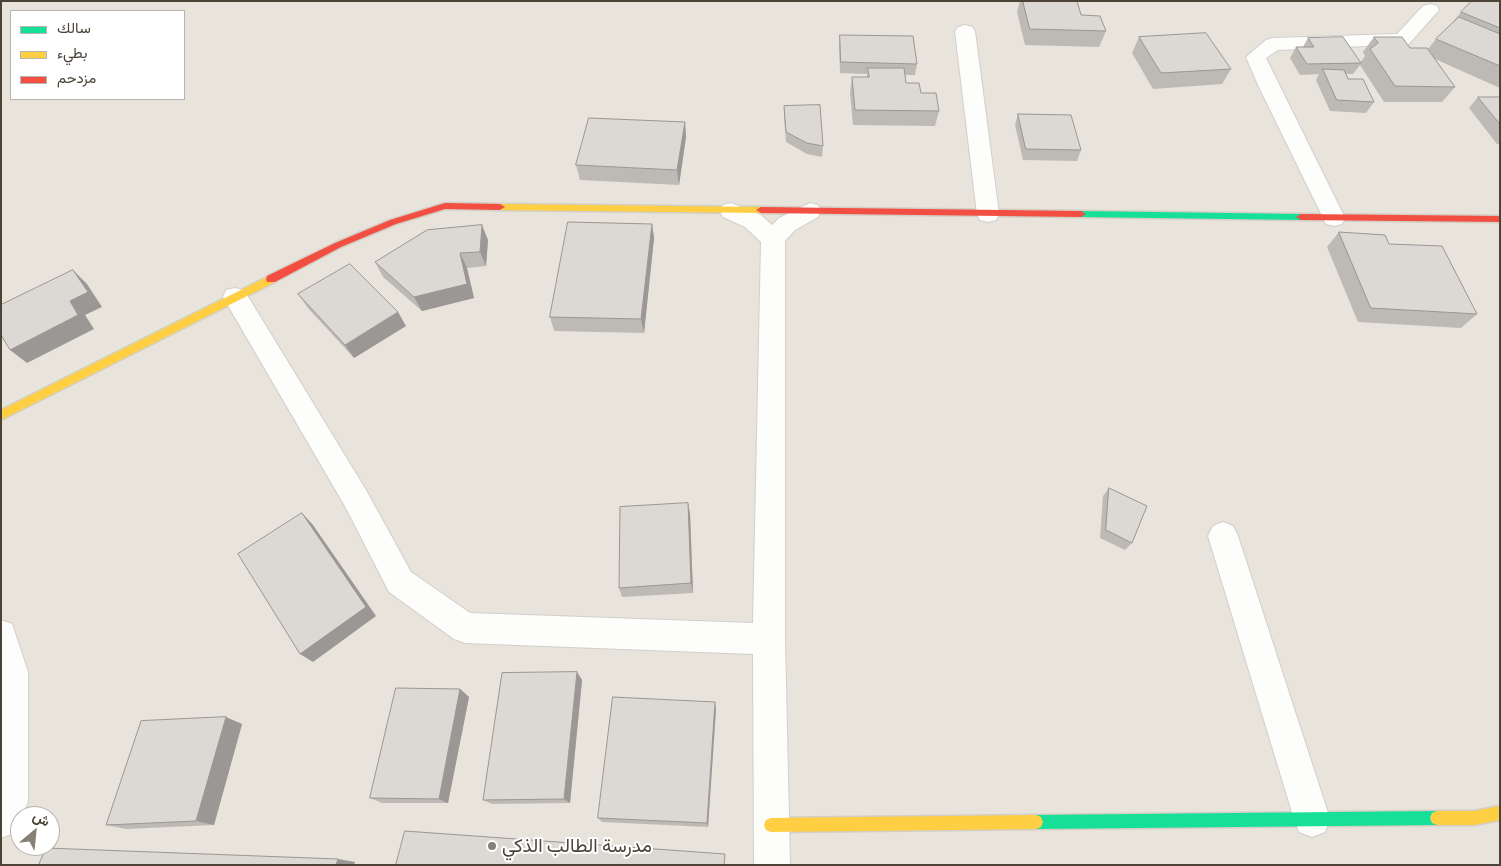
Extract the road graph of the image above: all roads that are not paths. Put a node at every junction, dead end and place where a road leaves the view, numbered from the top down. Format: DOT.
graph roads {
  1 [pos="1430,10"];
  2 [pos="965,31"];
  3 [pos="731,210"];
  4 [pos="810,212"];
  5 [pos="988,214"];
  6 [pos="1334,218"];
  7 [pos="1500,219"];
  8 [pos="773,239"];
  9 [pos="235,297"];
  10 [pos="2,415"];
  11 [pos="1223,536"];
  12 [pos="1,635"];
  13 [pos="768,639"];
  14 [pos="1500,813"];
  15 [pos="1312,819"];
  16 [pos="1,820"];
  17 [pos="771,825"];
  18 [pos="772,865"];
  1 -- 6 [label="street"];
  2 -- 5 [label="street"];
  3 -- 4 [label="street"];
  3 -- 8 [label="street"];
  3 -- 9 [label="street"];
  4 -- 5 [label="street"];
  4 -- 8 [label="street"];
  5 -- 6 [label="street"];
  6 -- 7 [label="street"];
  8 -- 13 [label="street"];
  9 -- 10 [label="street"];
  9 -- 13 [label="street"];
  11 -- 15 [label="street"];
  12 -- 16 [label="street"];
  13 -- 17 [label="street"];
  14 -- 15 [label="street"];
  15 -- 17 [label="street"];
  17 -- 18 [label="street"];
}
